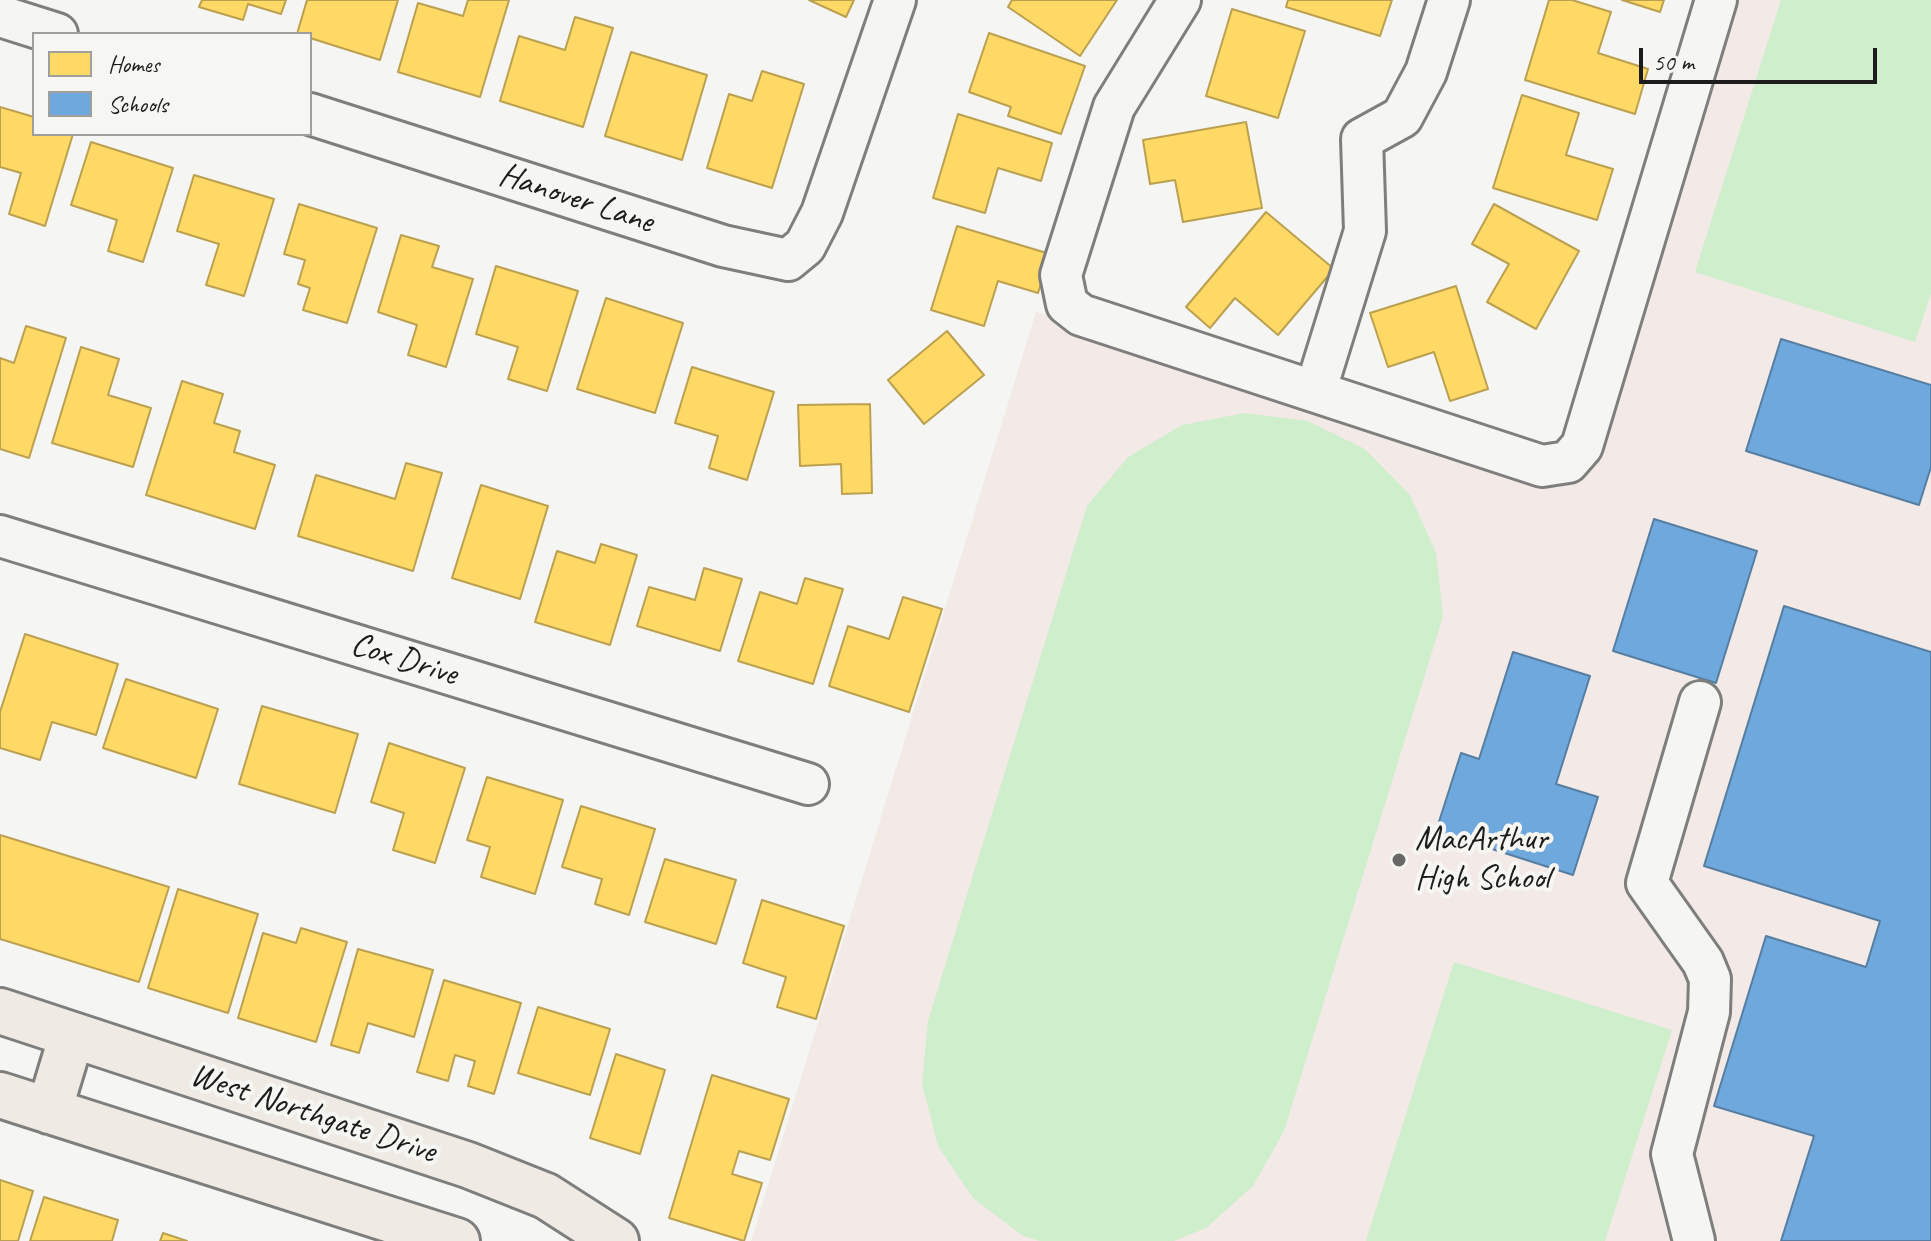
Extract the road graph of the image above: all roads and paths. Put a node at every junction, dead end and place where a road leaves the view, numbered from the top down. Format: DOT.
graph roads {
  1 [pos="895,0"];
  2 [pos="1180,0"];
  3 [pos="1449,0"];
  4 [pos="1716,0"];
  5 [pos="0,16"];
  6 [pos="51,32"];
  7 [pos="312,115"];
  8 [pos="1316,389"];
  9 [pos="0,536"];
  10 [pos="1700,702"];
  11 [pos="808,784"];
  12 [pos="0,1011"];
  13 [pos="72,1035"];
  14 [pos="0,1095"];
  15 [pos="49,1111"];
  16 [pos="457,1241"];
  17 [pos="616,1241"];
  18 [pos="1694,1241"];
  1 -- 7 [label="street, Hanover Lane"];
  2 -- 8 [label="street"];
  3 -- 8 [label="street"];
  4 -- 8 [label="street"];
  5 -- 6 [label="street"];
  9 -- 11 [label="street, Cox Drive"];
  10 -- 18 [label="street"];
  12 -- 13 [label="main road, West Northgate Drive"];
  13 -- 15 [label="main road"];
  13 -- 17 [label="main road, West Northgate Drive"];
  14 -- 15 [label="main road"];
  15 -- 16 [label="main road"];
}
